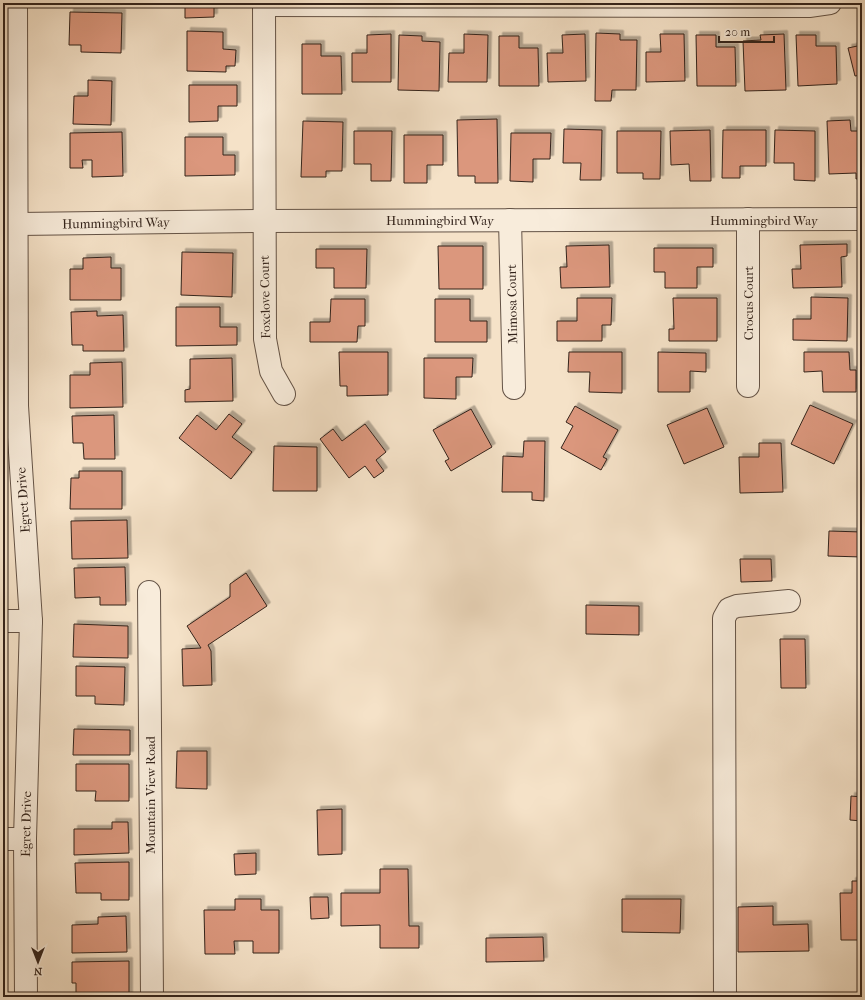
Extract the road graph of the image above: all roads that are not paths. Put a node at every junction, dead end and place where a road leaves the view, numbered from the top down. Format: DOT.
graph roads {
  1 [pos="830,3"];
  2 [pos="12,4"];
  3 [pos="264,4"];
  4 [pos="748,219"];
  5 [pos="862,219"];
  6 [pos="510,220"];
  7 [pos="264,221"];
  8 [pos="18,224"];
  9 [pos="748,386"];
  10 [pos="514,388"];
  11 [pos="284,394"];
  12 [pos="10,406"];
  13 [pos="149,592"];
  14 [pos="789,601"];
  15 [pos="3,621"];
  16 [pos="31,621"];
  17 [pos="3,839"];
  18 [pos="25,839"];
  19 [pos="26,997"];
  20 [pos="152,997"];
  21 [pos="724,997"];
  1 -- 3 [label="street"];
  2 -- 8 [label="street, Egret Drive"];
  3 -- 7 [label="street, Foxclove Court"];
  4 -- 5 [label="street, Hummingbird Way"];
  4 -- 6 [label="street, Hummingbird Way"];
  4 -- 9 [label="street, Crocus Court"];
  6 -- 7 [label="street, Hummingbird Way"];
  6 -- 10 [label="street, Mimosa Court"];
  7 -- 8 [label="street, Hummingbird Way"];
  7 -- 11 [label="street, Foxclove Court"];
  8 -- 12 [label="street, Egret Drive"];
  12 -- 16 [label="street, Egret Drive"];
  13 -- 20 [label="street, Mountain View Road"];
  14 -- 21 [label="street"];
  15 -- 16 [label="street"];
  16 -- 18 [label="street, Egret Drive"];
  17 -- 18 [label="street"];
  18 -- 19 [label="street, Egret Drive"];
}
